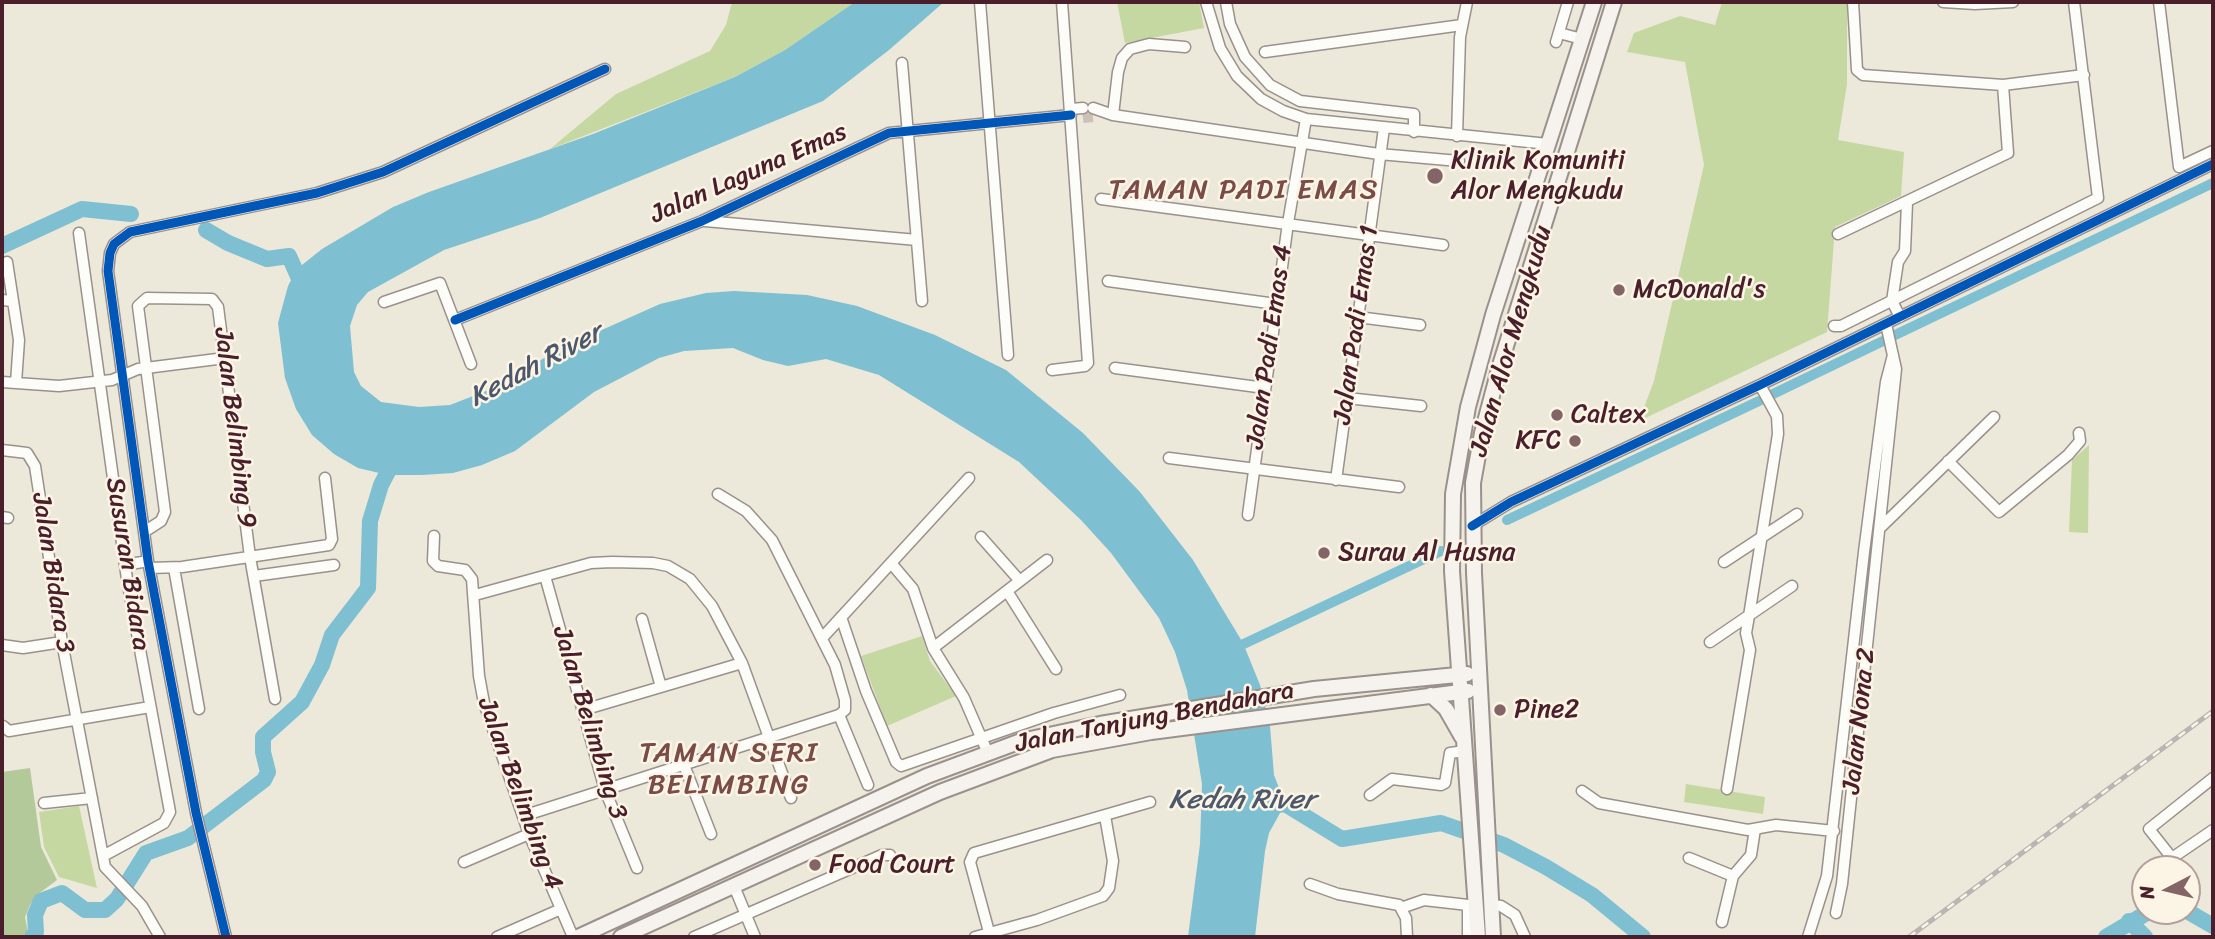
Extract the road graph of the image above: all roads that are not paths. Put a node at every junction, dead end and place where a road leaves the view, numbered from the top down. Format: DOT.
graph roads {
  1 [pos="979,2"];
  2 [pos="1062,2"];
  3 [pos="1206,2"];
  4 [pos="1226,2"];
  5 [pos="1467,2"];
  6 [pos="1568,2"];
  7 [pos="1594,2"];
  8 [pos="1614,2"];
  9 [pos="1853,2"];
  10 [pos="1943,2"];
  11 [pos="2013,2"];
  12 [pos="2074,2"];
  13 [pos="2160,2"];
  14 [pos="1462,25"];
  15 [pos="1582,39"];
  16 [pos="1185,47"];
  17 [pos="1265,52"];
  18 [pos="902,63"];
  19 [pos="605,69"];
  20 [pos="2084,75"];
  21 [pos="2003,85"];
  22 [pos="1071,115"];
  23 [pos="1113,115"];
  24 [pos="1307,119"];
  25 [pos="1556,121"];
  26 [pos="990,122"];
  27 [pos="1576,122"];
  28 [pos="1384,128"];
  29 [pos="907,130"];
  30 [pos="1414,132"];
  31 [pos="1458,136"];
  32 [pos="1302,140"];
  33 [pos="1548,144"];
  34 [pos="2213,151"];
  35 [pos="1380,154"];
  36 [pos="1458,161"];
  37 [pos="2213,164"];
  38 [pos="1101,199"];
  39 [pos="1907,203"];
  40 [pos="702,221"];
  41 [pos="1288,223"];
  42 [pos="79,233"];
  43 [pos="1838,234"];
  44 [pos="1369,235"];
  45 [pos="917,240"];
  46 [pos="1443,245"];
  47 [pos="7,262"];
  48 [pos="1108,281"];
  49 [pos="7,300"];
  50 [pos="1892,301"];
  51 [pos="383,302"];
  52 [pos="922,302"];
  53 [pos="1276,304"];
  54 [pos="1358,317"];
  55 [pos="1900,317"];
  56 [pos="455,320"];
  57 [pos="1886,324"];
  58 [pos="1420,325"];
  59 [pos="1834,326"];
  60 [pos="1895,351"];
  61 [pos="1008,355"];
  62 [pos="225,358"];
  63 [pos="471,364"];
  64 [pos="146,368"];
  65 [pos="1115,368"];
  66 [pos="1052,370"];
  67 [pos="122,375"];
  68 [pos="100,381"];
  69 [pos="2,382"];
  70 [pos="16,383"];
  71 [pos="1760,385"];
  72 [pos="1265,388"];
  73 [pos="1347,398"];
  74 [pos="1421,406"];
  75 [pos="1994,416"];
  76 [pos="2079,433"];
  77 [pos="2,450"];
  78 [pos="1169,458"];
  79 [pos="1948,461"];
  80 [pos="1253,470"];
  81 [pos="325,478"];
  82 [pos="969,478"];
  83 [pos="1336,480"];
  84 [pos="1399,486"];
  85 [pos="718,494"];
  86 [pos="1797,514"];
  87 [pos="1248,515"];
  88 [pos="1472,526"];
  89 [pos="1880,528"];
  90 [pos="144,532"];
  91 [pos="434,536"];
  92 [pos="1763,536"];
  93 [pos="981,537"];
  94 [pos="250,557"];
  95 [pos="1047,560"];
  96 [pos="1724,562"];
  97 [pos="149,564"];
  98 [pos="891,564"];
  99 [pos="125,565"];
  100 [pos="334,565"];
  101 [pos="174,568"];
  102 [pos="254,576"];
  103 [pos="545,576"];
  104 [pos="1020,581"];
  105 [pos="1792,586"];
  106 [pos="1007,591"];
  107 [pos="475,595"];
  108 [pos="1749,616"];
  109 [pos="841,617"];
  110 [pos="642,619"];
  111 [pos="823,637"];
  112 [pos="62,642"];
  113 [pos="1710,642"];
  114 [pos="2,645"];
  115 [pos="933,648"];
  116 [pos="1457,653"];
  117 [pos="742,663"];
  118 [pos="1056,668"];
  119 [pos="1479,673"];
  120 [pos="1459,676"];
  121 [pos="1429,679"];
  122 [pos="661,687"];
  123 [pos="1481,689"];
  124 [pos="1460,692"];
  125 [pos="1119,695"];
  126 [pos="1431,695"];
  127 [pos="275,699"];
  128 [pos="150,706"];
  129 [pos="199,709"];
  130 [pos="583,710"];
  131 [pos="839,715"];
  132 [pos="77,720"];
  133 [pos="3,726"];
  134 [pos="982,737"];
  135 [pos="767,738"];
  136 [pos="1464,746"];
  137 [pos="988,751"];
  138 [pos="684,765"];
  139 [pos="2213,778"];
  140 [pos="868,785"];
  141 [pos="1727,789"];
  142 [pos="605,790"];
  143 [pos="1582,791"];
  144 [pos="1370,795"];
  145 [pos="92,798"];
  146 [pos="790,798"];
  147 [pos="874,800"];
  148 [pos="1150,802"];
  149 [pos="44,803"];
  150 [pos="523,816"];
  151 [pos="1105,816"];
  152 [pos="882,817"];
  153 [pos="1755,829"];
  154 [pos="2213,830"];
  155 [pos="1834,831"];
  156 [pos="529,834"];
  157 [pos="711,834"];
  158 [pos="890,855"];
  159 [pos="103,856"];
  160 [pos="1689,858"];
  161 [pos="464,862"];
  162 [pos="637,868"];
  163 [pos="1733,876"];
  164 [pos="1310,884"];
  165 [pos="734,886"];
  166 [pos="1478,904"];
  167 [pos="1401,908"];
  168 [pos="561,909"];
  169 [pos="1836,913"];
  170 [pos="746,915"];
  171 [pos="1722,922"];
  172 [pos="989,932"];
  173 [pos="160,937"];
  174 [pos="226,937"];
  175 [pos="497,937"];
  176 [pos="576,937"];
  177 [pos="621,937"];
  178 [pos="694,937"];
  179 [pos="755,937"];
  180 [pos="975,937"];
  181 [pos="1407,937"];
  182 [pos="1468,937"];
  183 [pos="1478,937"];
  184 [pos="1493,937"];
  185 [pos="1525,937"];
  186 [pos="1808,937"];
  1 -- 26 [label="street"];
  2 -- 22 [label="street"];
  3 -- 24 [label="street"];
  4 -- 30 [label="street"];
  5 -- 14 [label="street"];
  6 -- 15 [label="street"];
  7 -- 15 [label="main road, Jalan Alor Mengkudu"];
  8 -- 27 [label="main road, Jalan Alor Mengkudu"];
  9 -- 21 [label="street"];
  10 -- 11 [label="street"];
  12 -- 20 [label="street"];
  13 -- 34 [label="street"];
  14 -- 17 [label="street"];
  14 -- 31 [label="street"];
  15 -- 25 [label="main road, Jalan Alor Mengkudu"];
  16 -- 23 [label="street"];
  18 -- 29 [label="street"];
  19 -- 67 [label="street"];
  20 -- 21 [label="street"];
  20 -- 50 [label="street"];
  21 -- 39 [label="street"];
  22 -- 23 [label="street, Jalan Laguna Emas"];
  22 -- 26 [label="street, Jalan Laguna Emas"];
  22 -- 66 [label="street"];
  23 -- 32 [label="street, Jalan Laguna Emas"];
  24 -- 28 [label="street"];
  24 -- 32 [label="street, Jalan Padi Emas 4"];
  25 -- 27 [label="main road"];
  25 -- 33 [label="main road, Jalan Alor Mengkudu"];
  26 -- 29 [label="street, Jalan Laguna Emas"];
  26 -- 61 [label="street"];
  27 -- 88 [label="main road, Jalan Alor Mengkudu"];
  28 -- 30 [label="street"];
  28 -- 35 [label="street, Jalan Padi Emas 1"];
  29 -- 40 [label="street, Jalan Laguna Emas"];
  29 -- 45 [label="street"];
  30 -- 31 [label="street"];
  31 -- 33 [label="street"];
  32 -- 35 [label="street, Jalan Laguna Emas"];
  32 -- 41 [label="street, Jalan Padi Emas 4"];
  33 -- 116 [label="main road, Jalan Alor Mengkudu"];
  35 -- 36 [label="street, Jalan Laguna Emas"];
  35 -- 44 [label="street, Jalan Padi Emas 1"];
  37 -- 55 [label="street"];
  38 -- 41 [label="street"];
  39 -- 43 [label="street"];
  39 -- 50 [label="street"];
  40 -- 45 [label="street"];
  40 -- 56 [label="street, Jalan Laguna Emas"];
  41 -- 44 [label="street"];
  41 -- 53 [label="street, Jalan Padi Emas 4"];
  42 -- 68 [label="street, Susuran Bidara"];
  44 -- 46 [label="street"];
  44 -- 54 [label="street, Jalan Padi Emas 1"];
  45 -- 52 [label="street"];
  47 -- 49 [label="street"];
  48 -- 53 [label="street"];
  49 -- 70 [label="street"];
  50 -- 55 [label="street"];
  50 -- 59 [label="street"];
  51 -- 56 [label="street"];
  53 -- 72 [label="street, Jalan Padi Emas 4"];
  54 -- 58 [label="street"];
  54 -- 73 [label="street, Jalan Padi Emas 1"];
  55 -- 57 [label="street"];
  56 -- 63 [label="street"];
  57 -- 60 [label="street"];
  57 -- 71 [label="street"];
  60 -- 89 [label="street, Jalan Nona 2"];
  60 -- 155 [label="street"];
  62 -- 64 [label="street"];
  62 -- 64 [label="street, Jalan Belimbing 9"];
  62 -- 94 [label="street, Jalan Belimbing 9"];
  64 -- 67 [label="street"];
  64 -- 90 [label="street"];
  65 -- 72 [label="street"];
  67 -- 68 [label="street"];
  67 -- 90 [label="street"];
  68 -- 70 [label="street"];
  68 -- 99 [label="street, Susuran Bidara"];
  69 -- 70 [label="street"];
  71 -- 88 [label="street"];
  71 -- 92 [label="street"];
  72 -- 80 [label="street, Jalan Padi Emas 4"];
  73 -- 74 [label="street"];
  73 -- 83 [label="street, Jalan Padi Emas 1"];
  75 -- 79 [label="street"];
  76 -- 79 [label="street"];
  77 -- 112 [label="street, Jalan Bidara 3"];
  78 -- 80 [label="street"];
  79 -- 89 [label="street"];
  80 -- 83 [label="street"];
  80 -- 87 [label="street, Jalan Padi Emas 4"];
  81 -- 94 [label="street"];
  82 -- 98 [label="street"];
  83 -- 84 [label="street"];
  85 -- 111 [label="street"];
  86 -- 92 [label="street"];
  88 -- 119 [label="main road, Jalan Alor Mengkudu"];
  89 -- 169 [label="street, Jalan Nona 2"];
  90 -- 97 [label="street"];
  91 -- 107 [label="street"];
  92 -- 96 [label="street"];
  92 -- 108 [label="street"];
  93 -- 104 [label="street"];
  94 -- 101 [label="street"];
  94 -- 102 [label="street, Jalan Belimbing 9"];
  95 -- 104 [label="street"];
  97 -- 99 [label="street"];
  97 -- 101 [label="street"];
  97 -- 174 [label="street"];
  98 -- 109 [label="street"];
  98 -- 115 [label="street"];
  99 -- 128 [label="street, Susuran Bidara"];
  100 -- 102 [label="street"];
  101 -- 129 [label="street"];
  102 -- 127 [label="street, Jalan Belimbing 9"];
  103 -- 107 [label="street"];
  103 -- 117 [label="street"];
  103 -- 130 [label="street, Jalan Belimbing 3"];
  104 -- 106 [label="street"];
  105 -- 108 [label="street"];
  106 -- 115 [label="street"];
  106 -- 118 [label="street"];
  107 -- 150 [label="street, Jalan Belimbing 4"];
  108 -- 113 [label="street"];
  108 -- 141 [label="street"];
  109 -- 111 [label="street"];
  109 -- 134 [label="street"];
  110 -- 122 [label="street"];
  111 -- 131 [label="street"];
  112 -- 114 [label="street"];
  112 -- 132 [label="street, Jalan Bidara 3"];
  115 -- 134 [label="street"];
  116 -- 120 [label="main road, Jalan Alor Mengkudu"];
  116 -- 121 [label="main road"];
  117 -- 122 [label="street"];
  117 -- 135 [label="street"];
  119 -- 120 [label="main road, Jalan Tanjung Bendahara"];
  119 -- 123 [label="main road, Jalan Alor Mengkudu"];
  120 -- 121 [label="main road, Jalan Tanjung Bendahara"];
  120 -- 124 [label="main road, Jalan Alor Mengkudu"];
  121 -- 137 [label="main road, Jalan Tanjung Bendahara"];
  122 -- 130 [label="street"];
  123 -- 124 [label="main road, Jalan Tanjung Bendahara"];
  123 -- 166 [label="main road, Jalan Alor Mengkudu"];
  124 -- 126 [label="main road, Jalan Tanjung Bendahara"];
  124 -- 136 [label="main road, Jalan Alor Mengkudu"];
  125 -- 134 [label="street"];
  126 -- 136 [label="main road"];
  126 -- 152 [label="main road, Jalan Tanjung Bendahara"];
  128 -- 132 [label="street"];
  128 -- 159 [label="street, Susuran Bidara"];
  130 -- 142 [label="street, Jalan Belimbing 3"];
  131 -- 135 [label="street"];
  131 -- 140 [label="street"];
  132 -- 133 [label="street"];
  132 -- 145 [label="street, Jalan Bidara 3"];
  134 -- 137 [label="street"];
  135 -- 138 [label="street"];
  135 -- 146 [label="street"];
  136 -- 144 [label="street"];
  136 -- 166 [label="main road, Jalan Alor Mengkudu"];
  137 -- 147 [label="main road, Jalan Tanjung Bendahara"];
  138 -- 142 [label="street"];
  138 -- 157 [label="street"];
  139 -- 154 [label="street"];
  142 -- 150 [label="street"];
  142 -- 162 [label="street, Jalan Belimbing 3"];
  143 -- 153 [label="street"];
  145 -- 149 [label="street"];
  145 -- 159 [label="street, Jalan Bidara 3"];
  147 -- 152 [label="main road"];
  147 -- 176 [label="main road, Jalan Tanjung Bendahara"];
  148 -- 151 [label="street"];
  150 -- 156 [label="street, Jalan Belimbing 4"];
  151 -- 172 [label="street"];
  151 -- 172 [label="street"];
  152 -- 165 [label="main road, Jalan Tanjung Bendahara"];
  153 -- 155 [label="street"];
  153 -- 163 [label="street"];
  155 -- 186 [label="street"];
  156 -- 161 [label="street"];
  156 -- 168 [label="street, Jalan Belimbing 4"];
  158 -- 170 [label="street"];
  159 -- 173 [label="street, Jalan Bidara 3"];
  160 -- 163 [label="street"];
  163 -- 171 [label="street"];
  164 -- 167 [label="street"];
  165 -- 170 [label="street"];
  165 -- 177 [label="main road, Jalan Tanjung Bendahara"];
  166 -- 167 [label="street"];
  166 -- 182 [label="street"];
  166 -- 183 [label="main road"];
  166 -- 184 [label="main road"];
  166 -- 185 [label="street"];
  167 -- 181 [label="street"];
  168 -- 175 [label="street"];
  168 -- 176 [label="street, Jalan Belimbing 4"];
  170 -- 178 [label="street"];
  170 -- 179 [label="street"];
  172 -- 180 [label="street"];
}
